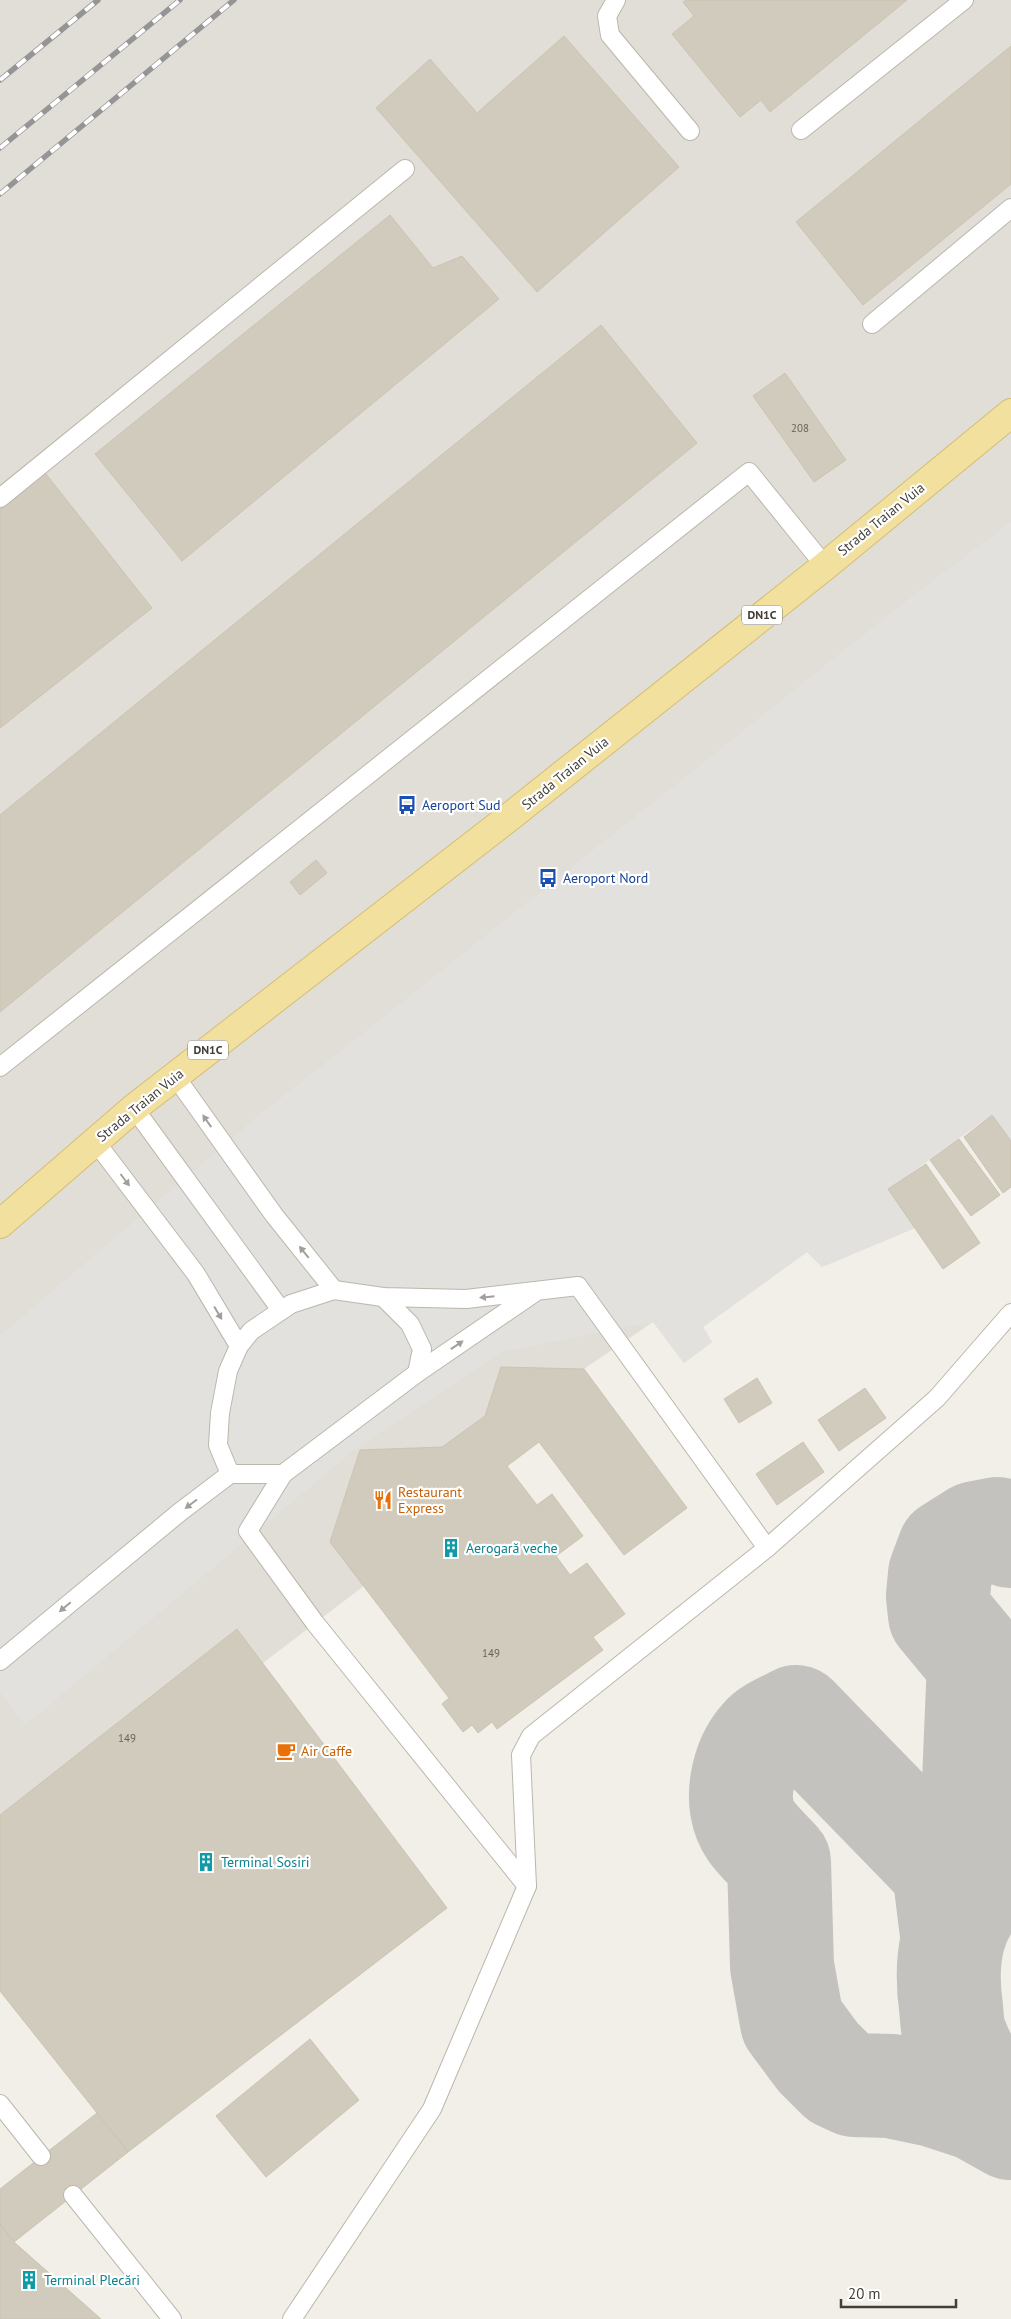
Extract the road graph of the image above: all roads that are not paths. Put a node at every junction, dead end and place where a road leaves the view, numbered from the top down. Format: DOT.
graph roads {
  1 [pos="616,0"];
  2 [pos="964,0"];
  3 [pos="801,130"];
  4 [pos="690,131"];
  5 [pos="405,169"];
  6 [pos="1011,208"];
  7 [pos="872,324"];
  8 [pos="1011,413"];
  9 [pos="0,498"];
  10 [pos="825,566"];
  11 [pos="0,1067"];
  12 [pos="175,1076"];
  13 [pos="134,1108"];
  14 [pos="95,1141"];
  15 [pos="0,1224"];
  16 [pos="334,1290"];
  17 [pos="536,1292"];
  18 [pos="383,1297"];
  19 [pos="281,1310"];
  20 [pos="1011,1313"];
  21 [pos="239,1346"];
  22 [pos="417,1373"];
  23 [pos="230,1474"];
  24 [pos="283,1474"];
  25 [pos="767,1548"];
  26 [pos="0,1661"];
  27 [pos="526,1886"];
  28 [pos="0,2104"];
  29 [pos="41,2156"];
  30 [pos="73,2195"];
  31 [pos="172,2319"];
  32 [pos="292,2319"];
  1 -- 4 [label="lane"];
  2 -- 3 [label="lane"];
  5 -- 9 [label="lane"];
  6 -- 7 [label="lane"];
  8 -- 10 [label="main road, Strada Traian Vuia / DN1C"];
  10 -- 11 [label="lane"];
  10 -- 12 [label="main road, Strada Traian Vuia / DN1C"];
  12 -- 13 [label="main road, Strada Traian Vuia / DN1C"];
  16 -- 12 [label="lane, one-way"];
  13 -- 14 [label="main road, Strada Traian Vuia / DN1C"];
  13 -- 19 [label="lane"];
  14 -- 15 [label="main road, Strada Traian Vuia / DN1C"];
  14 -- 21 [label="lane, one-way"];
  16 -- 18 [label="lane"];
  16 -- 19 [label="lane"];
  17 -- 18 [label="lane, one-way"];
  22 -- 17 [label="lane, one-way"];
  17 -- 25 [label="lane"];
  18 -- 22 [label="lane"];
  19 -- 21 [label="lane"];
  20 -- 25 [label="lane"];
  21 -- 23 [label="lane"];
  22 -- 24 [label="lane"];
  23 -- 24 [label="lane"];
  23 -- 26 [label="lane, one-way"];
  24 -- 27 [label="lane"];
  25 -- 27 [label="lane"];
  27 -- 32 [label="lane"];
  28 -- 29 [label="lane"];
  30 -- 31 [label="lane"];
}
